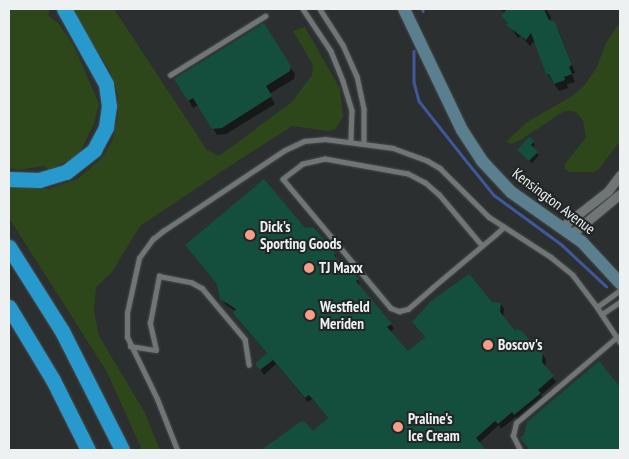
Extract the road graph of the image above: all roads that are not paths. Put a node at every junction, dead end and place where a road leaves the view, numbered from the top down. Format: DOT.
graph roads {
  1 [pos="64,9"];
  2 [pos="303,9"];
  3 [pos="320,9"];
  4 [pos="404,9"];
  5 [pos="265,16"];
  6 [pos="170,75"];
  7 [pos="351,142"];
  8 [pos="364,144"];
  9 [pos="620,175"];
  10 [pos="9,179"];
  11 [pos="620,194"];
  12 [pos="504,227"];
  13 [pos="568,230"];
  14 [pos="482,246"];
  15 [pos="9,247"];
  16 [pos="620,283"];
  17 [pos="620,290"];
  18 [pos="620,302"];
  19 [pos="9,307"];
  20 [pos="597,307"];
  21 [pos="602,314"];
  22 [pos="617,337"];
  23 [pos="620,342"];
  24 [pos="130,346"];
  25 [pos="249,365"];
  26 [pos="88,450"];
  27 [pos="122,450"];
  28 [pos="177,450"];
  29 [pos="520,450"];
  1 -- 10 [label="highway"];
  2 -- 7 [label="lane"];
  3 -- 8 [label="lane"];
  4 -- 13 [label="main road, Kensington Avenue"];
  5 -- 6 [label="lane"];
  7 -- 8 [label="lane"];
  7 -- 24 [label="lane"];
  8 -- 12 [label="lane"];
  9 -- 13 [label="street"];
  11 -- 13 [label="street"];
  12 -- 14 [label="lane"];
  12 -- 20 [label="lane"];
  13 -- 16 [label="main road, Kensington Avenue"];
  14 -- 14 [label="lane"];
  15 -- 27 [label="highway"];
  17 -- 20 [label="lane"];
  18 -- 21 [label="lane"];
  19 -- 26 [label="highway"];
  20 -- 21 [label="lane"];
  21 -- 22 [label="lane"];
  22 -- 23 [label="lane"];
  22 -- 29 [label="lane"];
  24 -- 25 [label="lane"];
  24 -- 28 [label="lane"];
}
